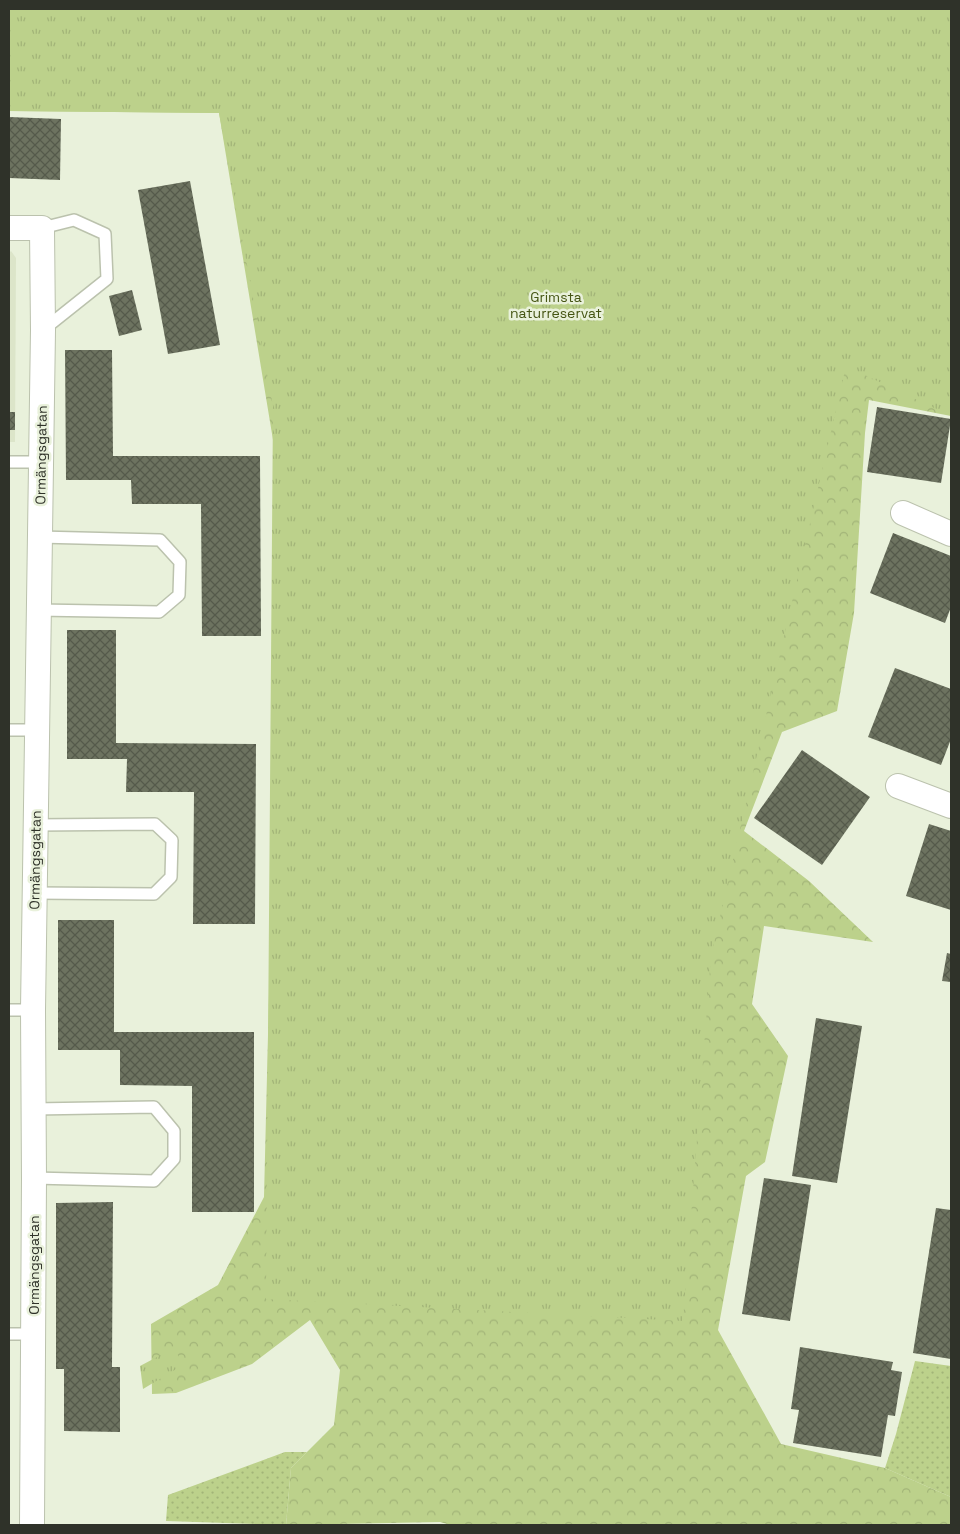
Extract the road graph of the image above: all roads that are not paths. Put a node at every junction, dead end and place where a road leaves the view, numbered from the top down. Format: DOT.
graph roads {
  1 [pos="9,228"];
  2 [pos="42,228"];
  3 [pos="43,330"];
  4 [pos="9,462"];
  5 [pos="40,462"];
  6 [pos="903,513"];
  7 [pos="951,534"];
  8 [pos="40,537"];
  9 [pos="38,610"];
  10 [pos="9,730"];
  11 [pos="36,730"];
  12 [pos="898,786"];
  13 [pos="951,806"];
  14 [pos="35,825"];
  15 [pos="34,893"];
  16 [pos="9,1010"];
  17 [pos="32,1010"];
  18 [pos="34,1109"];
  19 [pos="34,1178"];
  20 [pos="9,1334"];
  21 [pos="34,1334"];
  22 [pos="32,1525"];
  1 -- 2 [label="street"];
  2 -- 3 [label="street, Ormängsgatan"];
  2 -- 3 [label="lane"];
  3 -- 5 [label="street, Ormängsgatan"];
  4 -- 5 [label="lane"];
  5 -- 8 [label="street, Ormängsgatan"];
  6 -- 7 [label="street"];
  8 -- 9 [label="street, Ormängsgatan"];
  8 -- 9 [label="lane"];
  9 -- 11 [label="street, Ormängsgatan"];
  10 -- 11 [label="lane"];
  11 -- 14 [label="street, Ormängsgatan"];
  12 -- 13 [label="street"];
  14 -- 15 [label="street, Ormängsgatan"];
  14 -- 15 [label="lane"];
  15 -- 17 [label="street, Ormängsgatan"];
  16 -- 17 [label="lane"];
  17 -- 18 [label="street, Ormängsgatan"];
  18 -- 19 [label="street, Ormängsgatan"];
  18 -- 19 [label="lane"];
  19 -- 21 [label="street, Ormängsgatan"];
  20 -- 21 [label="lane"];
  21 -- 22 [label="street, Ormängsgatan"];
}
